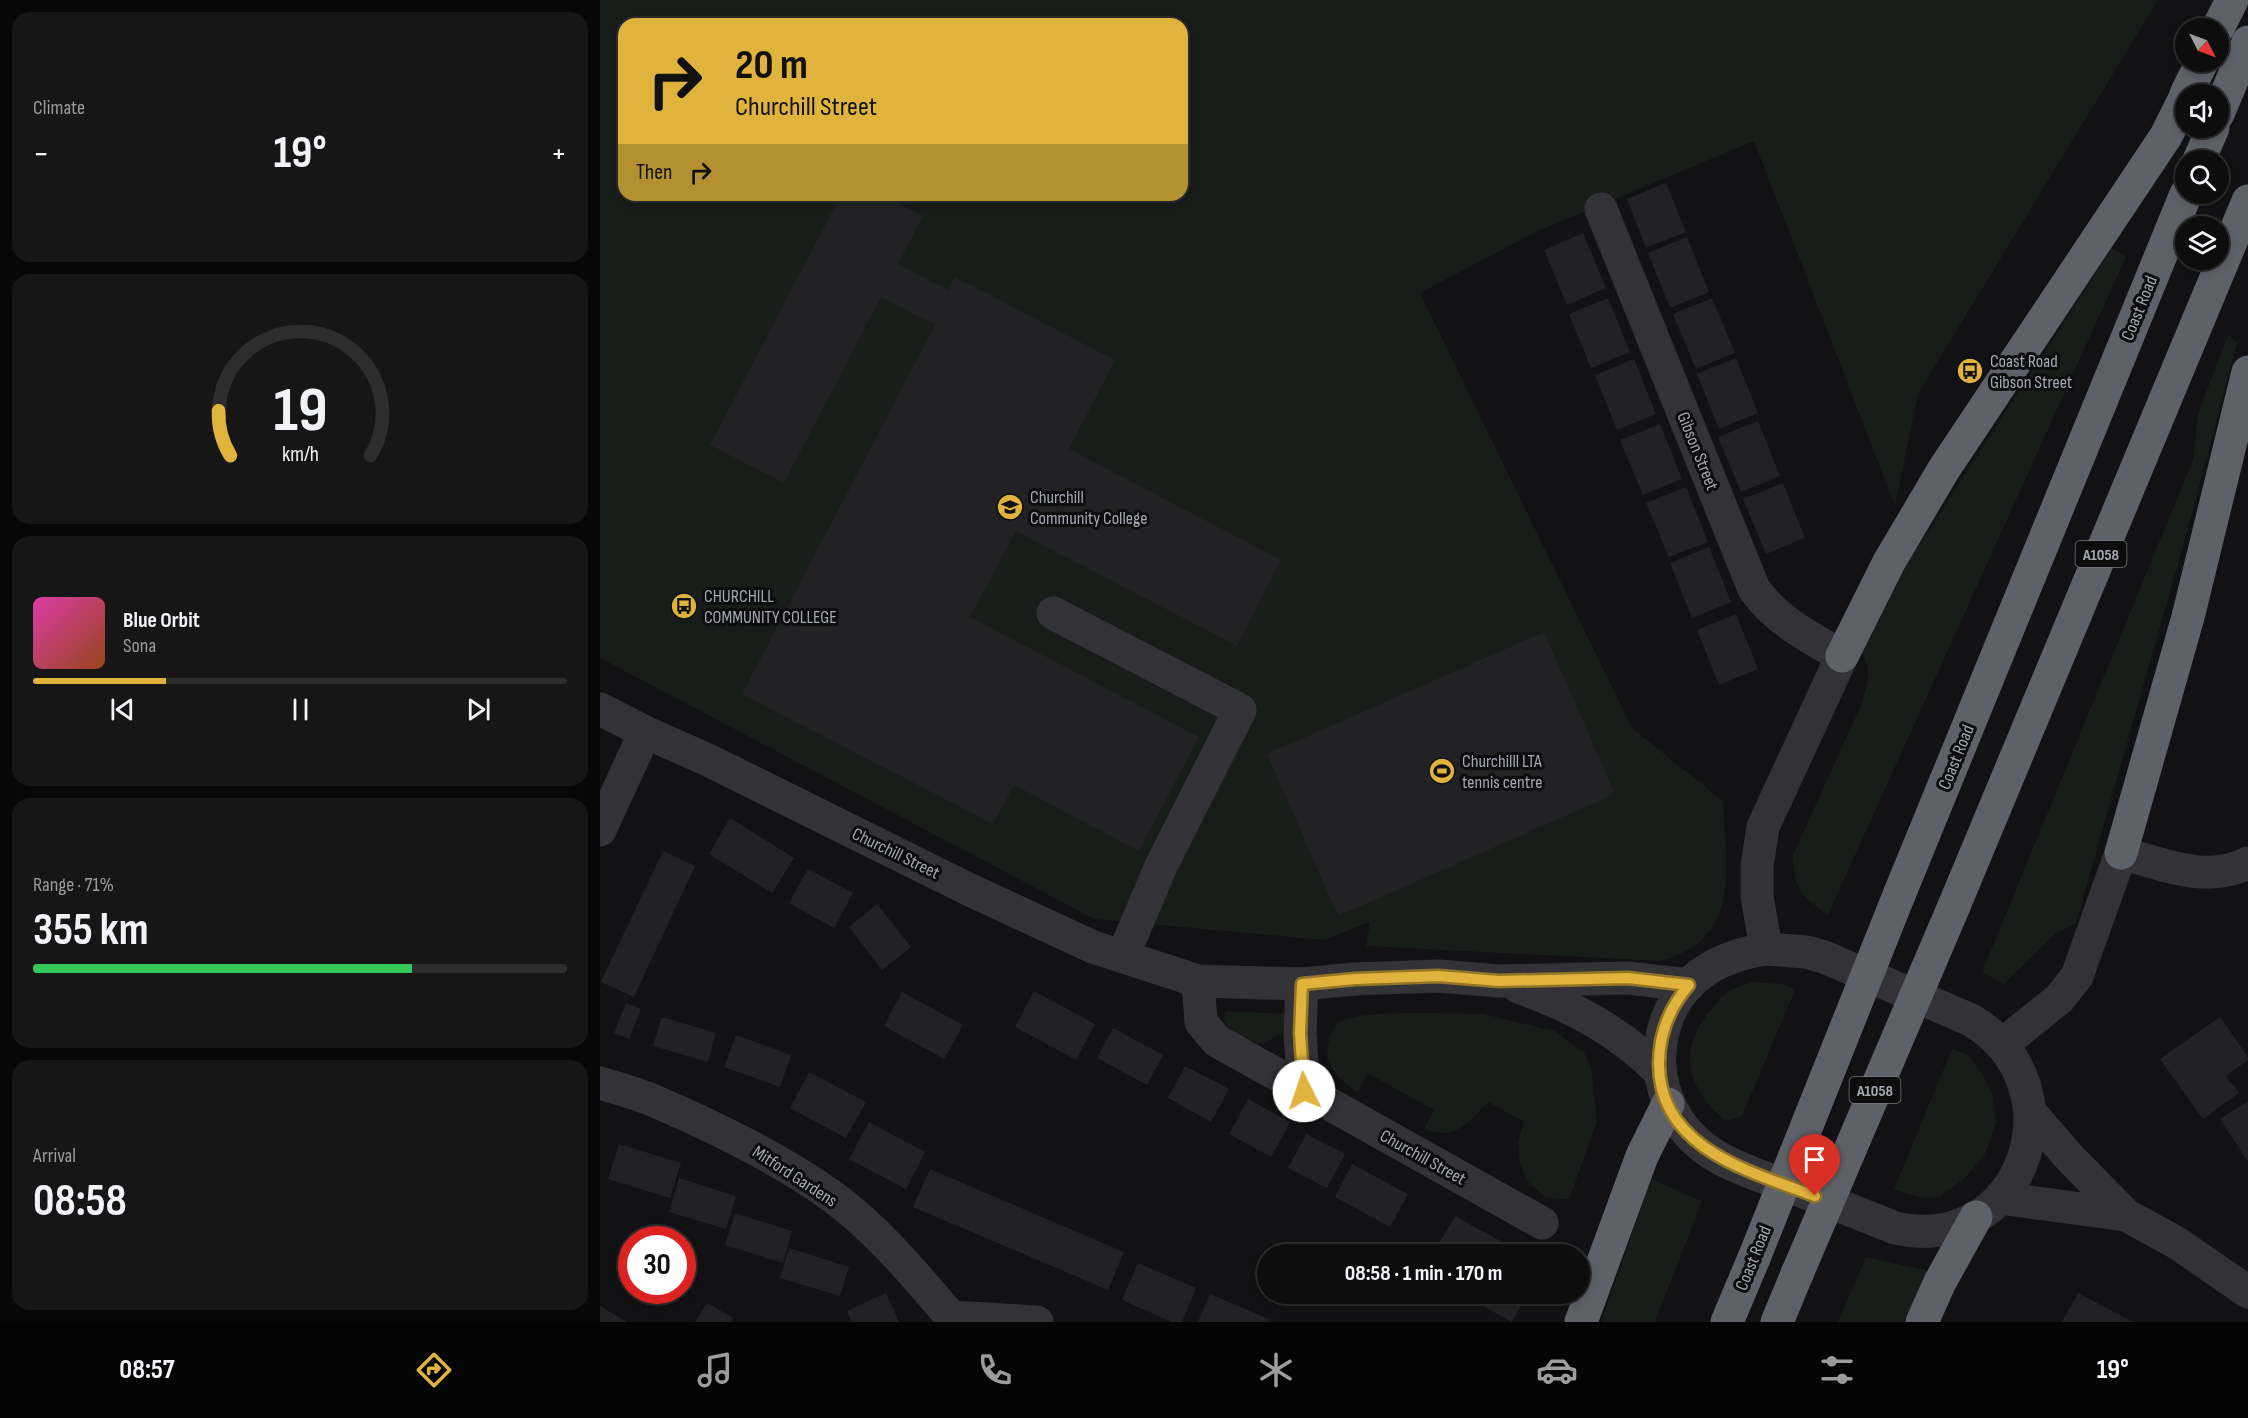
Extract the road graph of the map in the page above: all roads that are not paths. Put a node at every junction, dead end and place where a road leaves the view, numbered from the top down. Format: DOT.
graph roads {
  1 [pos="2232,0"];
  2 [pos="2223,18"];
  3 [pos="2248,42"];
  4 [pos="2229,88"];
  5 [pos="2175,118"];
  6 [pos="2248,201"];
  7 [pos="2182,204"];
  8 [pos="1601,209"];
  9 [pos="2248,372"];
  10 [pos="1053,613"];
  11 [pos="1842,656"];
  12 [pos="600,709"];
  13 [pos="645,732"];
  14 [pos="600,830"];
  15 [pos="2121,853"];
  16 [pos="2248,863"];
  17 [pos="1766,949"];
  18 [pos="1123,956"];
  19 [pos="1198,981"];
  20 [pos="1499,981"];
  21 [pos="1302,984"];
  22 [pos="1689,985"];
  23 [pos="2003,1044"];
  24 [pos="1659,1072"];
  25 [pos="600,1083"];
  26 [pos="1304,1091"];
  27 [pos="1668,1104"];
  28 [pos="2030,1112"];
  29 [pos="1988,1208"];
  30 [pos="2126,1215"];
  31 [pos="1542,1223"];
  32 [pos="2248,1292"];
  33 [pos="952,1319"];
  34 [pos="1037,1322"];
  35 [pos="1581,1322"];
  36 [pos="1727,1322"];
  37 [pos="1777,1322"];
  38 [pos="1922,1322"];
  1 -- 2 [label="highway"];
  3 -- 4 [label="highway"];
  5 -- 11 [label="highway"];
  6 -- 37 [label="highway, A1058, bridge"];
  7 -- 36 [label="highway, Coast Road / A1058, bridge"];
  8 -- 11 [label="street, Gibson Street"];
  9 -- 15 [label="highway"];
  10 -- 18 [label="street"];
  11 -- 17 [label="street"];
  12 -- 13 [label="street, Churchill Street"];
  13 -- 14 [label="street"];
  13 -- 18 [label="street, Churchill Street"];
  15 -- 16 [label="street"];
  15 -- 23 [label="street"];
  17 -- 22 [label="street"];
  17 -- 23 [label="street"];
  18 -- 19 [label="street, Churchill Street"];
  19 -- 21 [label="street, Churchill Street"];
  19 -- 26 [label="street, Churchill Street"];
  20 -- 21 [label="street, Churchill Street"];
  20 -- 22 [label="street, Churchill Street"];
  20 -- 24 [label="street, Churchill Street"];
  21 -- 26 [label="street"];
  22 -- 24 [label="street"];
  23 -- 28 [label="street"];
  24 -- 27 [label="street"];
  25 -- 33 [label="street, Mitford Gardens"];
  26 -- 31 [label="street, Churchill Street"];
  27 -- 29 [label="street"];
  27 -- 35 [label="highway"];
  28 -- 29 [label="street"];
  28 -- 30 [label="street"];
  29 -- 30 [label="street"];
  29 -- 38 [label="highway"];
  30 -- 32 [label="street"];
  33 -- 34 [label="street"];
}
